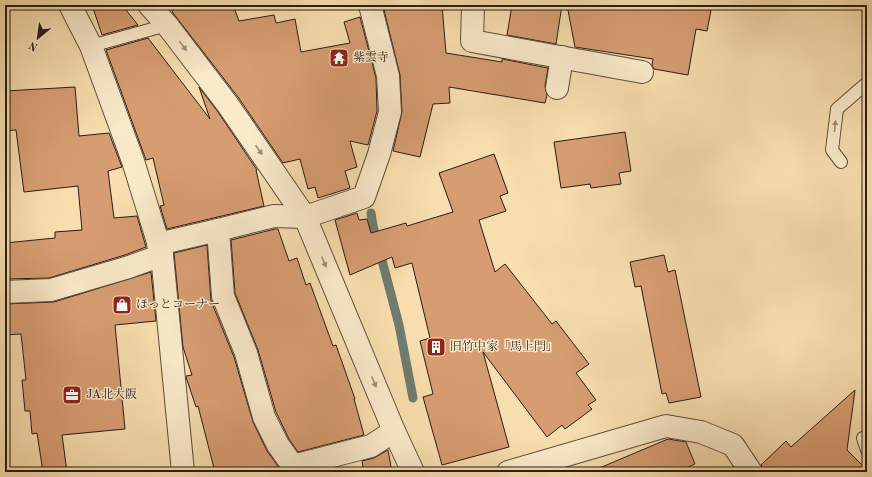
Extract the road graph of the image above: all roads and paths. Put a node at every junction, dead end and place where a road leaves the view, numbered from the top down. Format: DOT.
graph roads {
  1 [pos="70,5"];
  2 [pos="149,5"];
  3 [pos="370,5"];
  4 [pos="473,5"];
  5 [pos="167,25"];
  6 [pos="91,46"];
  7 [pos="562,57"];
  8 [pos="642,72"];
  9 [pos="867,83"];
  10 [pos="557,88"];
  11 [pos="841,162"];
  12 [pos="305,217"];
  13 [pos="218,230"];
  14 [pos="160,249"];
  15 [pos="5,292"];
  16 [pos="394,431"];
  17 [pos="863,438"];
  18 [pos="867,450"];
  19 [pos="183,472"];
  20 [pos="413,472"];
  21 [pos="508,472"];
  22 [pos="751,472"];
  1 -- 6 [label="street"];
  2 -- 5 [label="street"];
  3 -- 12 [label="street"];
  4 -- 7 [label="street"];
  5 -- 6 [label="lane"];
  5 -- 12 [label="street, one-way"];
  6 -- 14 [label="street"];
  7 -- 8 [label="street"];
  7 -- 10 [label="street"];
  11 -- 9 [label="lane, one-way"];
  12 -- 13 [label="street"];
  12 -- 16 [label="street, one-way"];
  13 -- 14 [label="street"];
  13 -- 16 [label="street"];
  14 -- 15 [label="street"];
  14 -- 19 [label="street"];
  16 -- 20 [label="street"];
  17 -- 18 [label="lane"];
  21 -- 22 [label="street"];
}
